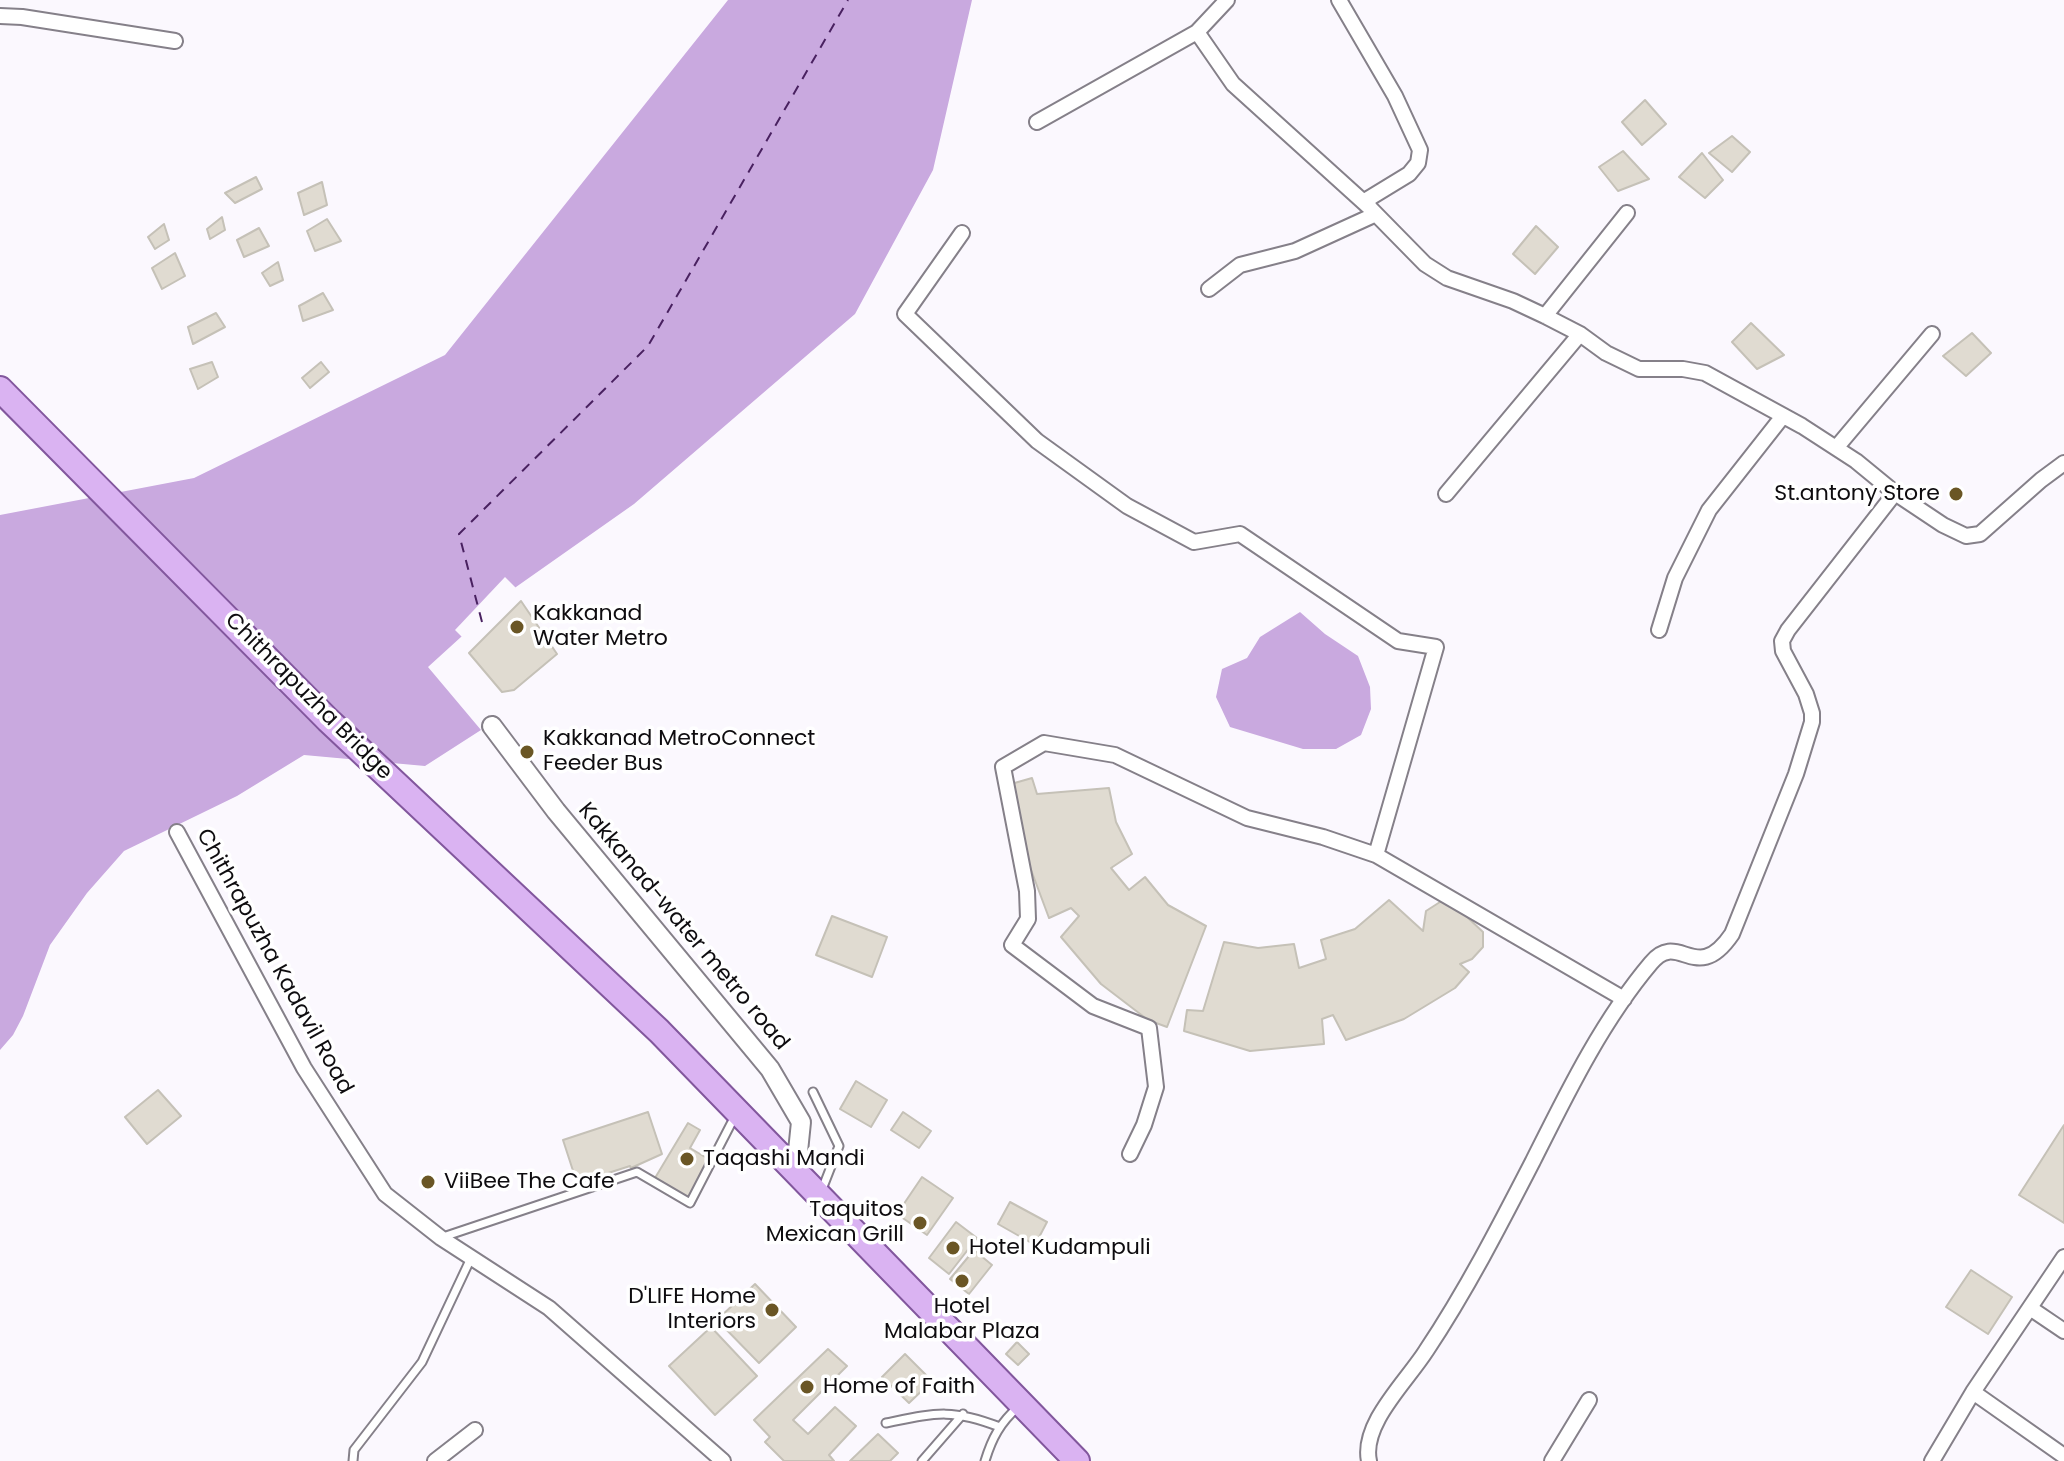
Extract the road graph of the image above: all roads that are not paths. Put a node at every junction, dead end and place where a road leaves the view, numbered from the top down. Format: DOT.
graph roads {
  1 [pos="1227,0"];
  2 [pos="1339,0"];
  3 [pos="0,16"];
  4 [pos="1197,32"];
  5 [pos="175,41"];
  6 [pos="1037,122"];
  7 [pos="1372,211"];
  8 [pos="1627,213"];
  9 [pos="962,233"];
  10 [pos="1209,289"];
  11 [pos="1545,316"];
  12 [pos="1580,334"];
  13 [pos="1932,334"];
  14 [pos="5,393"];
  15 [pos="1783,416"];
  16 [pos="1836,448"];
  17 [pos="2064,463"];
  18 [pos="1895,493"];
  19 [pos="1446,494"];
  20 [pos="1659,630"];
  21 [pos="492,726"];
  22 [pos="177,832"];
  23 [pos="1376,855"];
  24 [pos="1624,999"];
  25 [pos="813,1092"];
  26 [pos="738,1112"];
  27 [pos="1130,1154"];
  28 [pos="796,1171"];
  29 [pos="820,1196"];
  30 [pos="441,1238"];
  31 [pos="2064,1257"];
  32 [pos="471,1258"];
  33 [pos="2030,1308"];
  34 [pos="2064,1331"];
  35 [pos="1973,1392"];
  36 [pos="1589,1400"];
  37 [pos="1021,1404"];
  38 [pos="963,1414"];
  39 [pos="886,1423"];
  40 [pos="1000,1427"];
  41 [pos="475,1430"];
  42 [pos="2064,1456"];
  43 [pos="353,1461"];
  44 [pos="435,1461"];
  45 [pos="723,1461"];
  46 [pos="922,1461"];
  47 [pos="985,1461"];
  48 [pos="1077,1461"];
  49 [pos="1369,1461"];
  50 [pos="1552,1461"];
  51 [pos="1932,1461"];
  1 -- 4 [label="street"];
  2 -- 7 [label="street"];
  3 -- 5 [label="street"];
  4 -- 6 [label="street"];
  4 -- 7 [label="street"];
  7 -- 10 [label="street"];
  7 -- 11 [label="street"];
  8 -- 11 [label="street"];
  9 -- 23 [label="street"];
  11 -- 12 [label="street"];
  12 -- 15 [label="street"];
  12 -- 19 [label="street"];
  13 -- 16 [label="street"];
  14 -- 26 [label="main road, Chithrapuzha Bridge"];
  15 -- 16 [label="street"];
  15 -- 20 [label="street"];
  16 -- 18 [label="street"];
  17 -- 18 [label="street"];
  18 -- 24 [label="street"];
  21 -- 28 [label="street, Kakkanad-water metro road"];
  22 -- 30 [label="street, Chithrapuzha Kadavil Road"];
  23 -- 24 [label="street"];
  23 -- 27 [label="street"];
  24 -- 49 [label="street"];
  25 -- 29 [label="lane"];
  26 -- 28 [label="main road, Chithrapuzha Bridge"];
  26 -- 30 [label="lane"];
  28 -- 29 [label="main road, Chithrapuzha Bridge"];
  29 -- 37 [label="main road, Chithrapuzha Bridge"];
  30 -- 32 [label="street, Chithrapuzha Kadavil Road"];
  31 -- 33 [label="street"];
  32 -- 43 [label="lane"];
  32 -- 45 [label="street, Chithrapuzha Kadavil Road"];
  33 -- 34 [label="street"];
  33 -- 35 [label="street"];
  35 -- 42 [label="street"];
  35 -- 51 [label="street"];
  36 -- 50 [label="street"];
  37 -- 40 [label="lane"];
  37 -- 48 [label="main road, Chithrapuzha Bridge"];
  38 -- 39 [label="lane"];
  38 -- 40 [label="lane"];
  38 -- 46 [label="lane"];
  40 -- 47 [label="lane"];
  41 -- 44 [label="street"];
}
